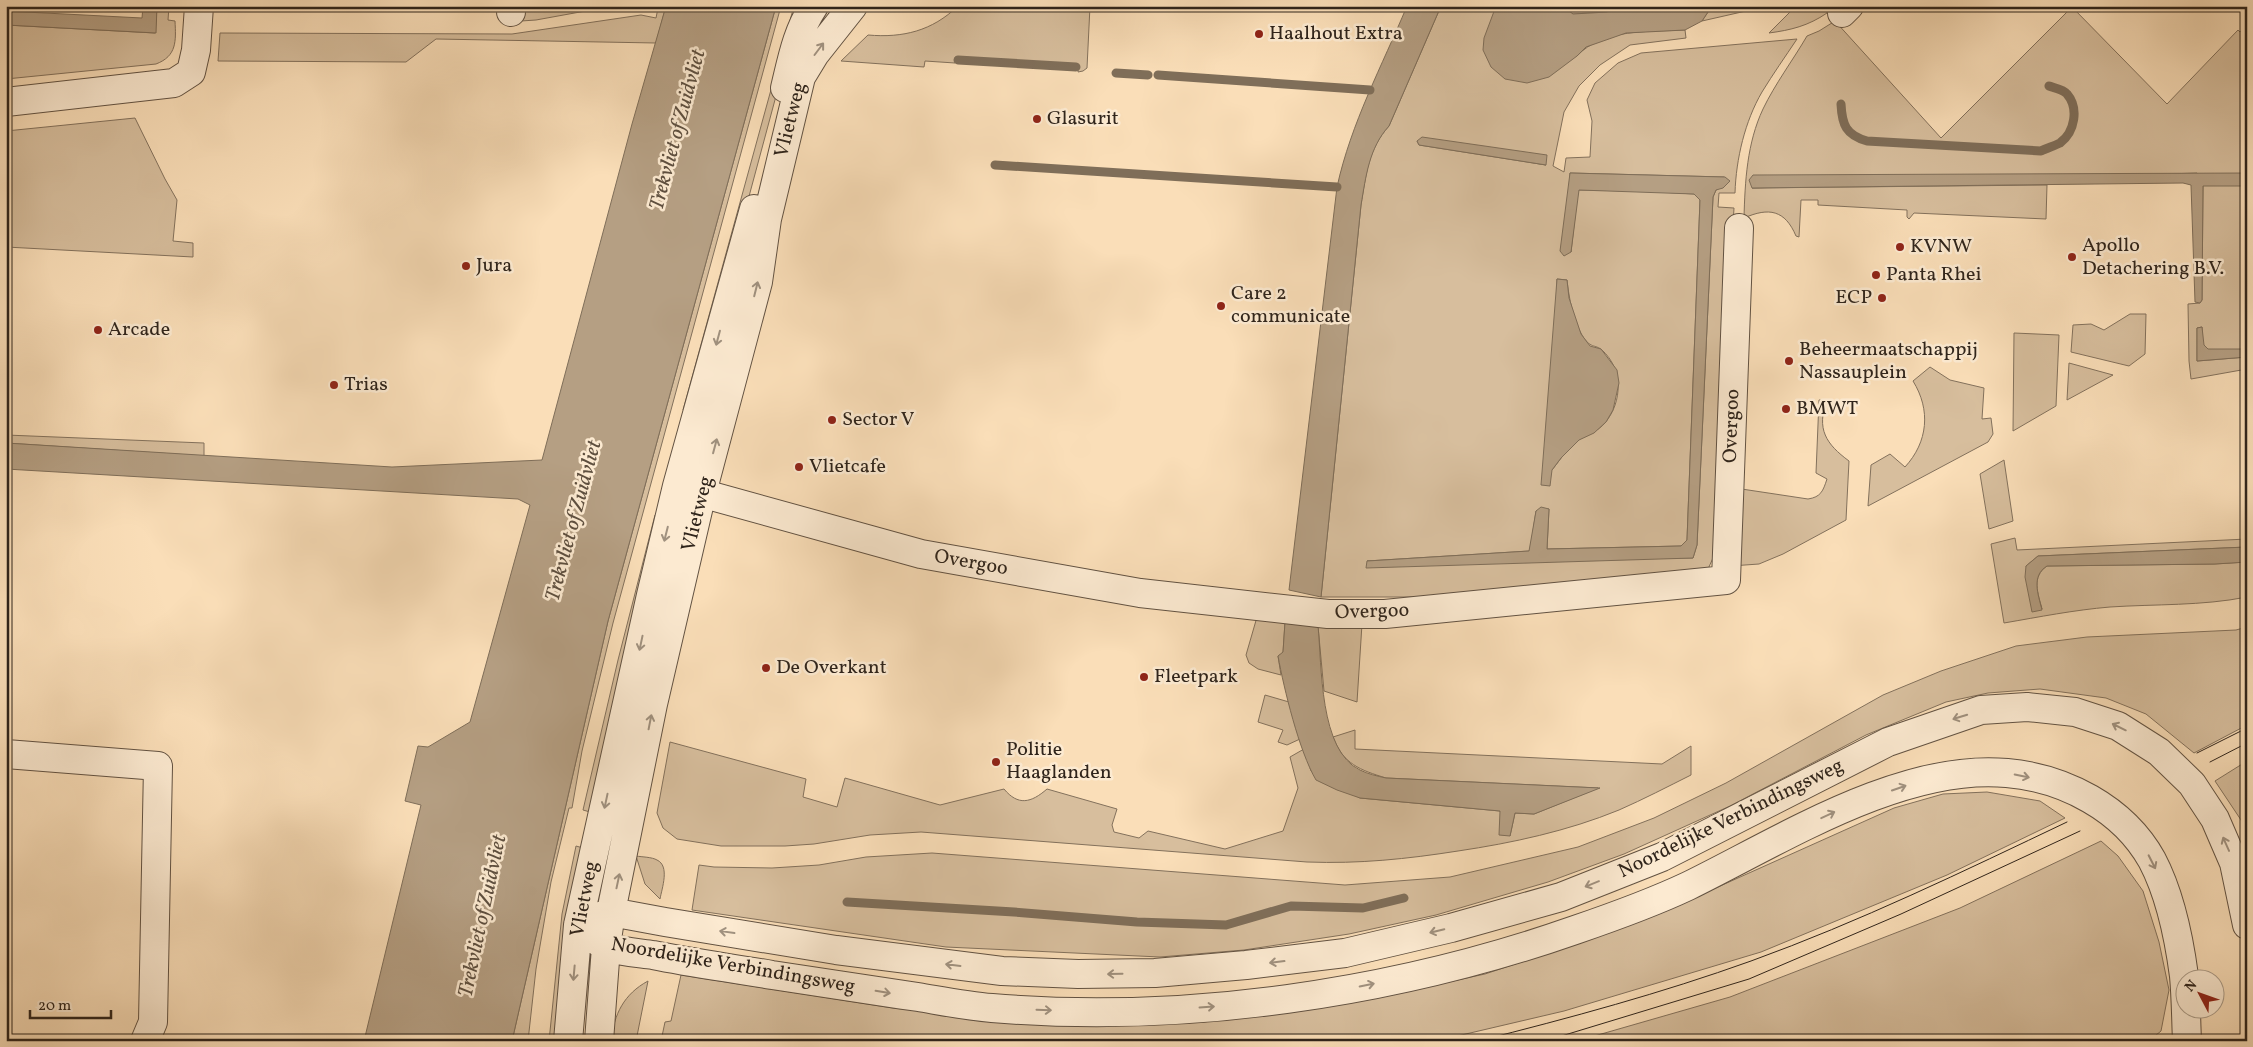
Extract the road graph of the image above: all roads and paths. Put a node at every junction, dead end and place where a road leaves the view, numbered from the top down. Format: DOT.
graph roads {
  1 [pos="199,6"];
  2 [pos="814,6"];
  3 [pos="853,6"];
  4 [pos="6,102"];
  5 [pos="1739,228"];
  6 [pos="690,490"];
  7 [pos="6,754"];
  8 [pos="611,912"];
  9 [pos="578,925"];
  10 [pos="2247,925"];
  11 [pos="606,947"];
  12 [pos="145,1041"];
  13 [pos="568,1041"];
  14 [pos="598,1041"];
  15 [pos="2187,1041"];
  1 -- 4 [label="street"];
  2 -- 6 [label="street, Vlietweg, one-way"];
  6 -- 3 [label="street, Vlietweg, one-way"];
  5 -- 6 [label="street, Overgoo"];
  8 -- 6 [label="street, Vlietweg, one-way"];
  6 -- 9 [label="street, Vlietweg, one-way"];
  7 -- 12 [label="street"];
  8 -- 9 [label="street, Noordelijke Verbindingsweg"];
  10 -- 8 [label="street, Noordelijke Verbindingsweg, one-way"];
  8 -- 11 [label="street, Vlietweg"];
  9 -- 11 [label="street, Noordelijke Verbindingsweg"];
  9 -- 13 [label="street, Vlietweg, one-way"];
  11 -- 14 [label="street, Vlietweg"];
  11 -- 15 [label="street, Noordelijke Verbindingsweg, one-way"];
}
